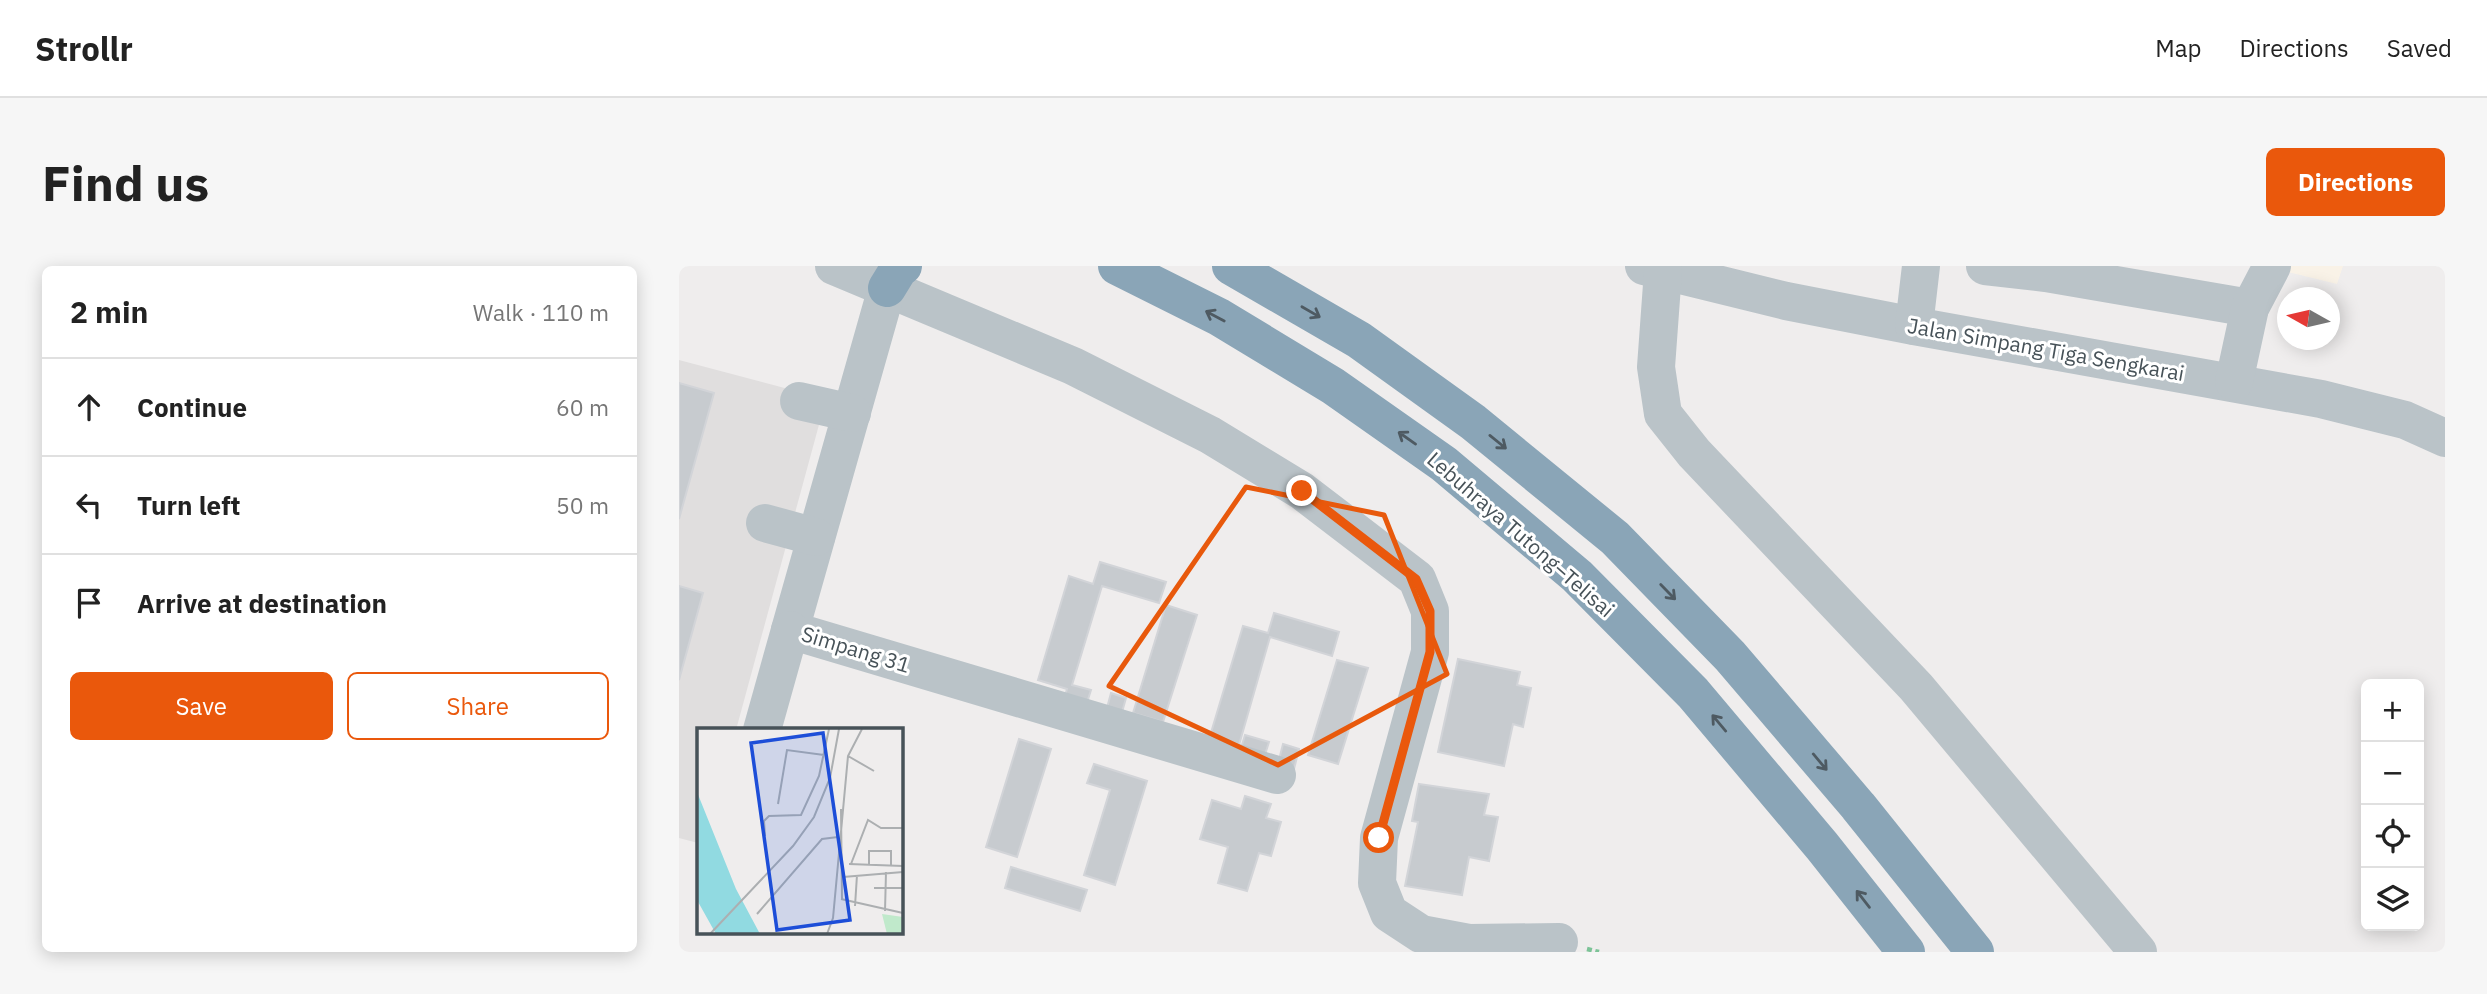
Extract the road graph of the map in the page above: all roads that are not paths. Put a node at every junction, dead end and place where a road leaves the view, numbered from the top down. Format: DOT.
graph roads {
  1 [pos="834,266"];
  2 [pos="1117,266"];
  3 [pos="1231,266"];
  4 [pos="1921,266"];
  5 [pos="1985,266"];
  6 [pos="2272,266"];
  7 [pos="1654,269"];
  8 [pos="2046,270"];
  9 [pos="895,277"];
  10 [pos="2250,308"];
  11 [pos="1914,326"];
  12 [pos="2234,382"];
  13 [pos="799,401"];
  14 [pos="852,413"];
  15 [pos="2445,438"];
  16 [pos="765,523"];
  17 [pos="816,537"];
  18 [pos="790,630"];
  19 [pos="763,728"];
  20 [pos="1277,775"];
  21 [pos="1559,942"];
  22 [pos="1906,952"];
  23 [pos="1975,952"];
  24 [pos="2138,952"];
  1 -- 9 [label="street"];
  22 -- 2 [label="highway, Lebuhraya Tutong–Telisai, one-way"];
  3 -- 23 [label="highway, one-way"];
  4 -- 11 [label="street"];
  5 -- 8 [label="street"];
  6 -- 10 [label="street"];
  7 -- 11 [label="street, Jalan Simpang Tiga Sengkarai"];
  7 -- 24 [label="street"];
  8 -- 10 [label="street"];
  9 -- 14 [label="street, Simpang 31"];
  9 -- 21 [label="street"];
  10 -- 12 [label="street"];
  11 -- 12 [label="street, Jalan Simpang Tiga Sengkarai"];
  12 -- 15 [label="street, Jalan Simpang Tiga Sengkarai"];
  13 -- 14 [label="street"];
  14 -- 17 [label="street, Simpang 31"];
  16 -- 17 [label="street"];
  17 -- 18 [label="street, Simpang 31"];
  18 -- 19 [label="street"];
  18 -- 20 [label="street, Simpang 31"];
}
